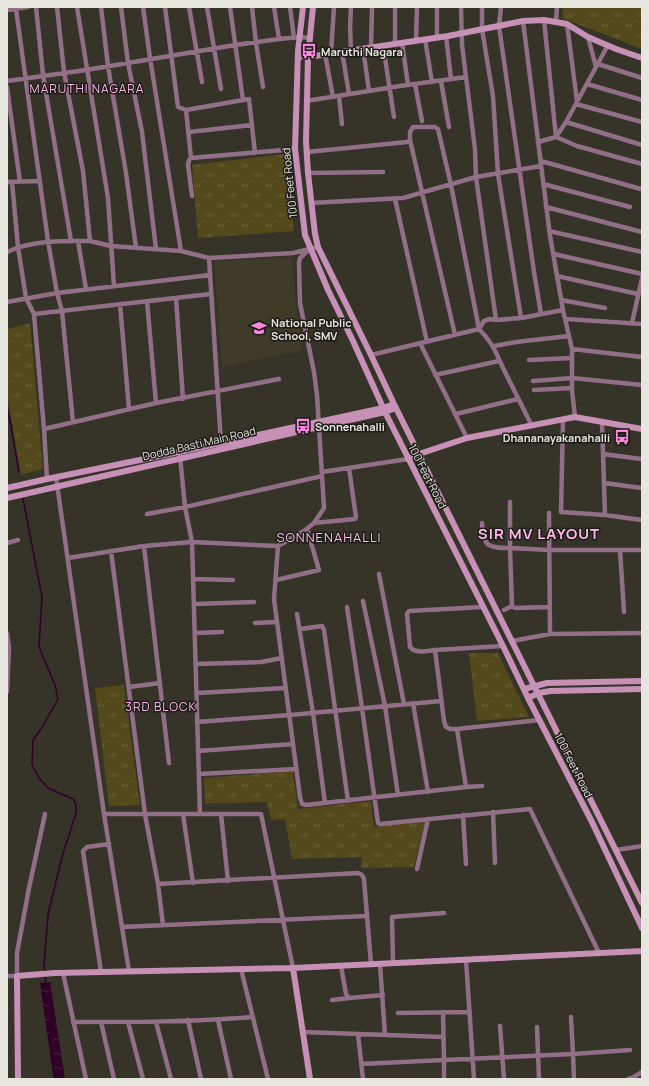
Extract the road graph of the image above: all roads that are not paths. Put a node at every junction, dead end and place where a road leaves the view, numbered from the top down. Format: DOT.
graph roads {
  1 [pos="28,7"];
  2 [pos="36,7"];
  3 [pos="57,7"];
  4 [pos="77,7"];
  5 [pos="101,7"];
  6 [pos="121,7"];
  7 [pos="143,7"];
  8 [pos="165,7"];
  9 [pos="189,7"];
  10 [pos="207,7"];
  11 [pos="230,7"];
  12 [pos="252,7"];
  13 [pos="274,7"];
  14 [pos="290,7"];
  15 [pos="303,7"];
  16 [pos="313,7"];
  17 [pos="334,7"];
  18 [pos="351,7"];
  19 [pos="372,7"];
  20 [pos="394,7"];
  21 [pos="417,7"];
  22 [pos="438,7"];
  23 [pos="461,7"];
  24 [pos="482,7"];
  25 [pos="501,7"];
  26 [pos="557,7"];
  27 [pos="8,9"];
  28 [pos="16,9"];
  29 [pos="544,20"];
  30 [pos="522,21"];
  31 [pos="556,21"];
  32 [pos="567,24"];
  33 [pos="499,26"];
  34 [pos="482,29"];
  35 [pos="461,33"];
  36 [pos="446,36"];
  37 [pos="588,36"];
  38 [pos="297,37"];
  39 [pos="437,37"];
  40 [pos="311,38"];
  41 [pos="279,39"];
  42 [pos="425,39"];
  43 [pos="416,40"];
  44 [pos="256,42"];
  45 [pos="402,42"];
  46 [pos="395,43"];
  47 [pos="235,45"];
  48 [pos="383,45"];
  49 [pos="608,46"];
  50 [pos="371,47"];
  51 [pos="214,48"];
  52 [pos="362,48"];
  53 [pos="350,50"];
  54 [pos="196,51"];
  55 [pos="342,51"];
  56 [pos="328,53"];
  57 [pos="170,55"];
  58 [pos="298,56"];
  59 [pos="308,57"];
  60 [pos="150,58"];
  61 [pos="642,58"];
  62 [pos="128,63"];
  63 [pos="108,66"];
  64 [pos="597,66"];
  65 [pos="86,70"];
  66 [pos="64,72"];
  67 [pos="43,75"];
  68 [pos="466,77"];
  69 [pos="25,78"];
  70 [pos="642,78"];
  71 [pos="451,79"];
  72 [pos="7,80"];
  73 [pos="441,81"];
  74 [pos="202,82"];
  75 [pos="432,82"];
  76 [pos="415,84"];
  77 [pos="587,84"];
  78 [pos="408,85"];
  79 [pos="263,87"];
  80 [pos="7,88"];
  81 [pos="390,88"];
  82 [pos="221,89"];
  83 [pos="370,91"];
  84 [pos="349,94"];
  85 [pos="339,96"];
  86 [pos="333,97"];
  87 [pos="244,100"];
  88 [pos="642,100"];
  89 [pos="306,101"];
  90 [pos="577,103"];
  91 [pos="186,110"];
  92 [pos="394,117"];
  93 [pos="422,121"];
  94 [pos="566,122"];
  95 [pos="642,122"];
  96 [pos="252,124"];
  97 [pos="342,124"];
  98 [pos="449,127"];
  99 [pos="189,132"];
  100 [pos="556,137"];
  101 [pos="410,140"];
  102 [pos="538,142"];
  103 [pos="642,145"];
  104 [pos="295,149"];
  105 [pos="306,152"];
  106 [pos="255,153"];
  107 [pos="191,158"];
  108 [pos="541,163"];
  109 [pos="642,164"];
  110 [pos="519,169"];
  111 [pos="383,172"];
  112 [pos="308,173"];
  113 [pos="498,174"];
  114 [pos="476,177"];
  115 [pos="40,181"];
  116 [pos="9,182"];
  117 [pos="20,182"];
  118 [pos="543,184"];
  119 [pos="451,185"];
  120 [pos="641,188"];
  121 [pos="423,192"];
  122 [pos="192,196"];
  123 [pos="395,199"];
  124 [pos="311,203"];
  125 [pos="546,207"];
  126 [pos="630,207"];
  127 [pos="550,231"];
  128 [pos="642,232"];
  129 [pos="48,241"];
  130 [pos="71,241"];
  131 [pos="78,241"];
  132 [pos="90,241"];
  133 [pos="111,246"];
  134 [pos="18,247"];
  135 [pos="318,247"];
  136 [pos="136,248"];
  137 [pos="156,249"];
  138 [pos="310,249"];
  139 [pos="7,252"];
  140 [pos="181,252"];
  141 [pos="642,252"];
  142 [pos="554,254"];
  143 [pos="209,258"];
  144 [pos="642,274"];
  145 [pos="210,275"];
  146 [pos="557,276"];
  147 [pos="642,278"];
  148 [pos="114,286"];
  149 [pos="86,289"];
  150 [pos="57,293"];
  151 [pos="211,294"];
  152 [pos="638,294"];
  153 [pos="26,298"];
  154 [pos="176,298"];
  155 [pos="561,300"];
  156 [pos="148,301"];
  157 [pos="7,302"];
  158 [pos="120,304"];
  159 [pos="605,308"];
  160 [pos="563,310"];
  161 [pos="62,311"];
  162 [pos="34,314"];
  163 [pos="541,314"];
  164 [pos="521,318"];
  165 [pos="566,319"];
  166 [pos="496,320"];
  167 [pos="632,323"];
  168 [pos="642,324"];
  169 [pos="479,329"];
  170 [pos="455,335"];
  171 [pos="569,336"];
  172 [pos="427,342"];
  173 [pos="420,343"];
  174 [pos="494,346"];
  175 [pos="572,349"];
  176 [pos="371,355"];
  177 [pos="642,357"];
  178 [pos="572,358"];
  179 [pos="529,360"];
  180 [pos="499,361"];
  181 [pos="435,375"];
  182 [pos="572,378"];
  183 [pos="279,379"];
  184 [pos="533,381"];
  185 [pos="642,385"];
  186 [pos="572,388"];
  187 [pos="534,390"];
  188 [pos="217,392"];
  189 [pos="182,399"];
  190 [pos="518,399"];
  191 [pos="156,404"];
  192 [pos="395,406"];
  193 [pos="129,409"];
  194 [pos="384,410"];
  195 [pos="456,414"];
  196 [pos="575,417"];
  197 [pos="562,420"];
  198 [pos="73,422"];
  199 [pos="602,422"];
  200 [pos="319,425"];
  201 [pos="532,426"];
  202 [pos="44,429"];
  203 [pos="642,429"];
  204 [pos="467,438"];
  205 [pos="221,443"];
  206 [pos="419,454"];
  207 [pos="603,454"];
  208 [pos="180,455"];
  209 [pos="408,459"];
  210 [pos="642,459"];
  211 [pos="349,468"];
  212 [pos="322,474"];
  213 [pos="56,477"];
  214 [pos="48,478"];
  215 [pos="604,483"];
  216 [pos="58,485"];
  217 [pos="9,488"];
  218 [pos="642,488"];
  219 [pos="7,498"];
  220 [pos="510,502"];
  221 [pos="185,507"];
  222 [pos="549,513"];
  223 [pos="147,514"];
  224 [pos="605,515"];
  225 [pos="642,520"];
  226 [pos="314,523"];
  227 [pos="482,523"];
  228 [pos="307,529"];
  229 [pos="18,540"];
  230 [pos="192,542"];
  231 [pos="7,543"];
  232 [pos="144,546"];
  233 [pos="278,546"];
  234 [pos="510,548"];
  235 [pos="549,550"];
  236 [pos="620,550"];
  237 [pos="642,550"];
  238 [pos="111,551"];
  239 [pos="68,558"];
  240 [pos="379,574"];
  241 [pos="193,579"];
  242 [pos="233,580"];
  243 [pos="276,580"];
  244 [pos="363,601"];
  245 [pos="254,602"];
  246 [pos="194,604"];
  247 [pos="512,606"];
  248 [pos="347,607"];
  249 [pos="483,607"];
  250 [pos="550,607"];
  251 [pos="504,610"];
  252 [pos="624,612"];
  253 [pos="297,614"];
  254 [pos="277,622"];
  255 [pos="255,624"];
  256 [pos="300,629"];
  257 [pos="222,632"];
  258 [pos="7,633"];
  259 [pos="195,633"];
  260 [pos="642,633"];
  261 [pos="550,634"];
  262 [pos="512,641"];
  263 [pos="503,646"];
  264 [pos="435,650"];
  265 [pos="282,658"];
  266 [pos="196,664"];
  267 [pos="642,681"];
  268 [pos="160,683"];
  269 [pos="7,684"];
  270 [pos="534,685"];
  271 [pos="129,687"];
  272 [pos="286,688"];
  273 [pos="524,689"];
  274 [pos="642,689"];
  275 [pos="7,692"];
  276 [pos="197,693"];
  277 [pos="539,693"];
  278 [pos="528,698"];
  279 [pos="441,701"];
  280 [pos="413,703"];
  281 [pos="404,704"];
  282 [pos="385,706"];
  283 [pos="362,708"];
  284 [pos="336,711"];
  285 [pos="313,713"];
  286 [pos="290,715"];
  287 [pos="539,720"];
  288 [pos="198,722"];
  289 [pos="457,729"];
  290 [pos="293,744"];
  291 [pos="198,751"];
  292 [pos="169,763"];
  293 [pos="296,769"];
  294 [pos="199,774"];
  295 [pos="482,786"];
  296 [pos="466,787"];
  297 [pos="428,792"];
  298 [pos="398,795"];
  299 [pos="374,798"];
  300 [pos="348,801"];
  301 [pos="325,803"];
  302 [pos="493,812"];
  303 [pos="45,814"];
  304 [pos="104,814"];
  305 [pos="145,814"];
  306 [pos="183,814"];
  307 [pos="200,814"];
  308 [pos="221,814"];
  309 [pos="462,815"];
  310 [pos="428,819"];
  311 [pos="109,844"];
  312 [pos="642,846"];
  313 [pos="616,850"];
  314 [pos="495,863"];
  315 [pos="466,864"];
  316 [pos="417,869"];
  317 [pos="274,878"];
  318 [pos="228,881"];
  319 [pos="193,883"];
  320 [pos="158,884"];
  321 [pos="640,893"];
  322 [pos="642,902"];
  323 [pos="444,913"];
  324 [pos="366,916"];
  325 [pos="283,919"];
  326 [pos="163,925"];
  327 [pos="122,927"];
  328 [pos="642,928"];
  329 [pos="642,952"];
  330 [pos="599,953"];
  331 [pos="466,960"];
  332 [pos="393,963"];
  333 [pos="371,964"];
  334 [pos="380,964"];
  335 [pos="341,966"];
  336 [pos="241,968"];
  337 [pos="293,968"];
  338 [pos="129,971"];
  339 [pos="101,972"];
  340 [pos="63,973"];
  341 [pos="7,976"];
  342 [pos="17,976"];
  343 [pos="383,995"];
  344 [pos="349,998"];
  345 [pos="332,1000"];
  346 [pos="443,1012"];
  347 [pos="470,1012"];
  348 [pos="398,1013"];
  349 [pos="253,1017"];
  350 [pos="571,1017"];
  351 [pos="188,1020"];
  352 [pos="218,1020"];
  353 [pos="73,1022"];
  354 [pos="101,1022"];
  355 [pos="128,1022"];
  356 [pos="156,1022"];
  357 [pos="500,1026"];
  358 [pos="537,1027"];
  359 [pos="303,1032"];
  360 [pos="358,1034"];
  361 [pos="385,1035"];
  362 [pos="443,1037"];
  363 [pos="630,1050"];
  364 [pos="573,1054"];
  365 [pos="538,1055"];
  366 [pos="503,1057"];
  367 [pos="473,1058"];
  368 [pos="444,1060"];
  369 [pos="361,1064"];
  370 [pos="642,1072"];
  371 [pos="18,1079"];
  372 [pos="86,1079"];
  373 [pos="114,1079"];
  374 [pos="143,1079"];
  375 [pos="171,1079"];
  376 [pos="201,1079"];
  377 [pos="231,1079"];
  378 [pos="268,1079"];
  379 [pos="310,1079"];
  380 [pos="362,1079"];
  381 [pos="444,1079"];
  382 [pos="474,1079"];
  383 [pos="504,1079"];
  384 [pos="539,1079"];
  385 [pos="574,1079"];
  386 [pos="628,1079"];
  1 -- 28 [label="street"];
  2 -- 67 [label="street"];
  3 -- 66 [label="street"];
  4 -- 65 [label="street"];
  5 -- 63 [label="street"];
  6 -- 62 [label="street"];
  7 -- 60 [label="street"];
  8 -- 57 [label="street"];
  9 -- 54 [label="street"];
  10 -- 51 [label="street"];
  11 -- 47 [label="street"];
  12 -- 44 [label="street"];
  13 -- 41 [label="street"];
  14 -- 38 [label="street"];
  15 -- 38 [label="street, 100 Feet Road"];
  16 -- 40 [label="street, 100 Feet Road"];
  17 -- 56 [label="street"];
  18 -- 53 [label="street"];
  19 -- 50 [label="street"];
  20 -- 46 [label="street"];
  21 -- 43 [label="street"];
  22 -- 39 [label="street"];
  23 -- 35 [label="street"];
  24 -- 34 [label="street"];
  25 -- 33 [label="street"];
  26 -- 31 [label="street"];
  27 -- 28 [label="street"];
  28 -- 69 [label="street"];
  29 -- 30 [label="street"];
  29 -- 31 [label="street"];
  29 -- 100 [label="street"];
  30 -- 33 [label="street"];
  30 -- 102 [label="street"];
  31 -- 32 [label="street"];
  32 -- 37 [label="street"];
  32 -- 90 [label="street"];
  33 -- 34 [label="street"];
  33 -- 110 [label="street"];
  34 -- 35 [label="street"];
  34 -- 113 [label="street"];
  35 -- 36 [label="street"];
  35 -- 68 [label="street"];
  36 -- 39 [label="street"];
  36 -- 71 [label="street"];
  37 -- 49 [label="street"];
  37 -- 64 [label="street"];
  38 -- 40 [label="street"];
  38 -- 41 [label="street"];
  38 -- 58 [label="street, 100 Feet Road"];
  39 -- 42 [label="street"];
  40 -- 59 [label="street, 100 Feet Road"];
  41 -- 44 [label="street"];
  42 -- 43 [label="street"];
  42 -- 75 [label="street"];
  43 -- 45 [label="street"];
  44 -- 47 [label="street"];
  44 -- 79 [label="street"];
  45 -- 46 [label="street"];
  45 -- 78 [label="street"];
  46 -- 48 [label="street"];
  47 -- 51 [label="street"];
  47 -- 87 [label="street"];
  48 -- 50 [label="street"];
  48 -- 81 [label="street"];
  49 -- 61 [label="street"];
  49 -- 64 [label="street"];
  50 -- 52 [label="street"];
  51 -- 54 [label="street"];
  51 -- 82 [label="street"];
  52 -- 53 [label="street"];
  52 -- 83 [label="street"];
  53 -- 55 [label="street"];
  54 -- 57 [label="street"];
  54 -- 74 [label="street"];
  55 -- 56 [label="street"];
  55 -- 84 [label="street"];
  56 -- 59 [label="street"];
  56 -- 86 [label="street"];
  57 -- 60 [label="street"];
  57 -- 91 [label="street"];
  58 -- 59 [label="street"];
  58 -- 104 [label="street, 100 Feet Road"];
  59 -- 89 [label="street, 100 Feet Road"];
  60 -- 62 [label="street"];
  60 -- 140 [label="street"];
  62 -- 63 [label="street"];
  62 -- 137 [label="street"];
  63 -- 65 [label="street"];
  63 -- 136 [label="street"];
  64 -- 70 [label="street"];
  64 -- 77 [label="street"];
  65 -- 66 [label="street"];
  65 -- 133 [label="street"];
  66 -- 67 [label="street"];
  66 -- 132 [label="street"];
  67 -- 69 [label="street"];
  67 -- 130 [label="street"];
  68 -- 71 [label="street"];
  68 -- 114 [label="street"];
  69 -- 72 [label="street"];
  69 -- 115 [label="street"];
  71 -- 73 [label="street"];
  73 -- 75 [label="street"];
  73 -- 98 [label="street"];
  75 -- 76 [label="street"];
  76 -- 78 [label="street"];
  76 -- 93 [label="street"];
  77 -- 88 [label="street"];
  77 -- 90 [label="street"];
  78 -- 81 [label="street"];
  80 -- 117 [label="street"];
  81 -- 83 [label="street"];
  81 -- 92 [label="street"];
  83 -- 84 [label="street"];
  84 -- 85 [label="street"];
  85 -- 86 [label="street"];
  85 -- 97 [label="street"];
  86 -- 89 [label="street"];
  87 -- 91 [label="street"];
  87 -- 96 [label="street"];
  89 -- 105 [label="street, 100 Feet Road"];
  90 -- 94 [label="street"];
  90 -- 95 [label="street"];
  91 -- 99 [label="street"];
  94 -- 100 [label="street"];
  94 -- 103 [label="street"];
  96 -- 99 [label="street"];
  96 -- 106 [label="street"];
  99 -- 107 [label="street"];
  100 -- 102 [label="street"];
  100 -- 109 [label="street"];
  101 -- 105 [label="street"];
  101 -- 119 [label="street"];
  101 -- 121 [label="street"];
  102 -- 108 [label="street"];
  104 -- 106 [label="street"];
  104 -- 138 [label="street, 100 Feet Road"];
  105 -- 112 [label="street, 100 Feet Road"];
  106 -- 107 [label="street"];
  107 -- 122 [label="street"];
  108 -- 110 [label="street"];
  108 -- 118 [label="street"];
  108 -- 120 [label="street"];
  110 -- 113 [label="street"];
  110 -- 163 [label="street"];
  111 -- 112 [label="street"];
  112 -- 124 [label="street, 100 Feet Road"];
  113 -- 114 [label="street"];
  113 -- 164 [label="street"];
  114 -- 119 [label="street"];
  114 -- 166 [label="street"];
  115 -- 117 [label="street"];
  115 -- 129 [label="street"];
  116 -- 117 [label="street"];
  116 -- 134 [label="street"];
  118 -- 125 [label="street"];
  118 -- 126 [label="street"];
  119 -- 121 [label="street"];
  119 -- 169 [label="street"];
  121 -- 123 [label="street"];
  121 -- 170 [label="street"];
  123 -- 124 [label="street"];
  123 -- 172 [label="street"];
  124 -- 135 [label="street, 100 Feet Road"];
  125 -- 127 [label="street"];
  125 -- 128 [label="street"];
  127 -- 141 [label="street"];
  127 -- 142 [label="street"];
  129 -- 130 [label="street"];
  129 -- 134 [label="street"];
  129 -- 150 [label="street"];
  130 -- 131 [label="street"];
  131 -- 132 [label="street"];
  131 -- 149 [label="street"];
  132 -- 133 [label="street"];
  133 -- 136 [label="street"];
  133 -- 148 [label="street"];
  134 -- 139 [label="street"];
  134 -- 153 [label="street"];
  135 -- 138 [label="street"];
  135 -- 176 [label="street, 100 Feet Road"];
  136 -- 137 [label="street"];
  137 -- 140 [label="street"];
  138 -- 143 [label="street"];
  138 -- 194 [label="street, 100 Feet Road"];
  138 -- 200 [label="street"];
  140 -- 143 [label="street"];
  142 -- 144 [label="street"];
  142 -- 146 [label="street"];
  143 -- 145 [label="street"];
  145 -- 148 [label="street"];
  145 -- 151 [label="street"];
  146 -- 152 [label="street"];
  146 -- 155 [label="street"];
  147 -- 152 [label="street"];
  148 -- 149 [label="street"];
  149 -- 150 [label="street"];
  150 -- 153 [label="street"];
  150 -- 161 [label="street"];
  151 -- 154 [label="street"];
  151 -- 188 [label="street"];
  152 -- 167 [label="street"];
  153 -- 157 [label="street"];
  153 -- 162 [label="street"];
  154 -- 156 [label="street"];
  154 -- 189 [label="street"];
  155 -- 159 [label="street"];
  155 -- 160 [label="street"];
  156 -- 158 [label="street"];
  156 -- 191 [label="street"];
  158 -- 161 [label="street"];
  158 -- 193 [label="street"];
  160 -- 163 [label="street"];
  160 -- 165 [label="street"];
  161 -- 162 [label="street"];
  161 -- 198 [label="street"];
  162 -- 202 [label="street"];
  163 -- 164 [label="street"];
  164 -- 166 [label="street"];
  165 -- 167 [label="street"];
  165 -- 171 [label="street"];
  166 -- 169 [label="street"];
  167 -- 168 [label="street"];
  169 -- 170 [label="street"];
  169 -- 174 [label="street"];
  170 -- 172 [label="street"];
  171 -- 174 [label="street"];
  171 -- 175 [label="street"];
  172 -- 173 [label="street"];
  173 -- 176 [label="street"];
  173 -- 181 [label="street"];
  174 -- 180 [label="street"];
  175 -- 177 [label="street"];
  175 -- 178 [label="street"];
  176 -- 192 [label="street, 100 Feet Road"];
  178 -- 179 [label="street"];
  178 -- 182 [label="street"];
  180 -- 181 [label="street"];
  180 -- 190 [label="street"];
  181 -- 195 [label="street"];
  182 -- 184 [label="street"];
  182 -- 185 [label="street"];
  182 -- 186 [label="street"];
  183 -- 188 [label="street"];
  186 -- 187 [label="street"];
  186 -- 196 [label="street"];
  188 -- 189 [label="street"];
  188 -- 205 [label="street"];
  189 -- 191 [label="street"];
  190 -- 195 [label="street"];
  190 -- 201 [label="street"];
  191 -- 193 [label="street"];
  192 -- 194 [label="street, Dodda Basti Main Road"];
  192 -- 206 [label="street, 100 Feet Road"];
  193 -- 198 [label="street"];
  194 -- 200 [label="street, Dodda Basti Main Road"];
  194 -- 209 [label="street, 100 Feet Road"];
  195 -- 204 [label="street"];
  196 -- 197 [label="street"];
  196 -- 199 [label="street"];
  197 -- 201 [label="street"];
  197 -- 224 [label="street"];
  198 -- 202 [label="street"];
  199 -- 203 [label="street"];
  199 -- 207 [label="street"];
  200 -- 205 [label="street, Dodda Basti Main Road"];
  200 -- 208 [label="street, Dodda Basti Main Road"];
  200 -- 212 [label="street"];
  201 -- 204 [label="street"];
  202 -- 214 [label="street"];
  204 -- 206 [label="street"];
  205 -- 208 [label="street, Dodda Basti Main Road"];
  206 -- 209 [label="street"];
  206 -- 262 [label="street, 100 Feet Road"];
  207 -- 210 [label="street"];
  207 -- 215 [label="street"];
  208 -- 213 [label="street, Dodda Basti Main Road"];
  208 -- 216 [label="street, Dodda Basti Main Road"];
  208 -- 221 [label="street"];
  209 -- 211 [label="street"];
  209 -- 249 [label="street, 100 Feet Road"];
  211 -- 212 [label="street"];
  211 -- 226 [label="street"];
  212 -- 221 [label="street"];
  212 -- 226 [label="street"];
  213 -- 214 [label="street, Dodda Basti Main Road"];
  213 -- 216 [label="street"];
  214 -- 217 [label="street, Dodda Basti Main Road"];
  215 -- 218 [label="street"];
  215 -- 224 [label="street"];
  216 -- 219 [label="street, Dodda Basti Main Road"];
  216 -- 239 [label="street"];
  220 -- 234 [label="street"];
  221 -- 223 [label="street"];
  221 -- 230 [label="street"];
  222 -- 235 [label="street"];
  224 -- 225 [label="street"];
  226 -- 228 [label="street"];
  227 -- 234 [label="street"];
  228 -- 233 [label="street"];
  228 -- 243 [label="street"];
  229 -- 231 [label="street"];
  230 -- 232 [label="street"];
  230 -- 233 [label="street"];
  230 -- 241 [label="street"];
  232 -- 238 [label="street"];
  232 -- 268 [label="street"];
  233 -- 243 [label="street"];
  234 -- 235 [label="street"];
  234 -- 247 [label="street"];
  235 -- 236 [label="street"];
  235 -- 250 [label="street"];
  236 -- 237 [label="street"];
  236 -- 252 [label="street"];
  238 -- 239 [label="street"];
  238 -- 271 [label="street"];
  239 -- 304 [label="street"];
  240 -- 281 [label="street"];
  241 -- 242 [label="street"];
  241 -- 246 [label="street"];
  243 -- 254 [label="street"];
  244 -- 282 [label="street"];
  245 -- 246 [label="street"];
  246 -- 259 [label="street"];
  247 -- 250 [label="street"];
  247 -- 251 [label="street"];
  248 -- 283 [label="street"];
  249 -- 263 [label="street, 100 Feet Road"];
  249 -- 264 [label="street"];
  250 -- 261 [label="street"];
  253 -- 256 [label="street"];
  254 -- 255 [label="street"];
  254 -- 265 [label="street"];
  256 -- 284 [label="street"];
  256 -- 285 [label="street"];
  257 -- 259 [label="street"];
  258 -- 269 [label="street"];
  259 -- 266 [label="street"];
  260 -- 261 [label="street"];
  261 -- 262 [label="street"];
  262 -- 270 [label="street, 100 Feet Road"];
  263 -- 264 [label="street"];
  263 -- 273 [label="street, 100 Feet Road"];
  264 -- 279 [label="street"];
  265 -- 266 [label="street"];
  265 -- 272 [label="street"];
  266 -- 276 [label="street"];
  267 -- 270 [label="street"];
  268 -- 271 [label="street"];
  268 -- 292 [label="street"];
  269 -- 275 [label="street"];
  270 -- 273 [label="street"];
  270 -- 277 [label="street, 100 Feet Road"];
  271 -- 305 [label="street"];
  272 -- 276 [label="street"];
  272 -- 286 [label="street"];
  273 -- 278 [label="street, 100 Feet Road"];
  274 -- 277 [label="street"];
  276 -- 288 [label="street"];
  277 -- 278 [label="street"];
  277 -- 313 [label="street, 100 Feet Road"];
  278 -- 287 [label="street, 100 Feet Road"];
  279 -- 280 [label="street"];
  279 -- 289 [label="street"];
  280 -- 281 [label="street"];
  280 -- 297 [label="street"];
  281 -- 282 [label="street"];
  282 -- 283 [label="street"];
  282 -- 298 [label="street"];
  283 -- 284 [label="street"];
  283 -- 299 [label="street"];
  284 -- 285 [label="street"];
  284 -- 300 [label="street"];
  285 -- 286 [label="street"];
  285 -- 301 [label="street"];
  286 -- 288 [label="street"];
  286 -- 290 [label="street"];
  287 -- 289 [label="street"];
  287 -- 328 [label="street, 100 Feet Road"];
  288 -- 291 [label="street"];
  289 -- 296 [label="street"];
  290 -- 291 [label="street"];
  290 -- 293 [label="street"];
  291 -- 294 [label="street"];
  293 -- 294 [label="street"];
  293 -- 301 [label="street"];
  294 -- 307 [label="street"];
  295 -- 296 [label="street"];
  296 -- 297 [label="street"];
  297 -- 298 [label="street"];
  298 -- 299 [label="street"];
  299 -- 300 [label="street"];
  299 -- 310 [label="street"];
  300 -- 301 [label="street"];
  302 -- 309 [label="street"];
  302 -- 314 [label="street"];
  302 -- 330 [label="street"];
  303 -- 342 [label="street"];
  304 -- 305 [label="street"];
  304 -- 311 [label="street"];
  305 -- 306 [label="street"];
  305 -- 320 [label="street"];
  306 -- 307 [label="street"];
  306 -- 319 [label="street"];
  307 -- 308 [label="street"];
  308 -- 317 [label="street"];
  308 -- 318 [label="street"];
  309 -- 310 [label="street"];
  309 -- 315 [label="street"];
  310 -- 316 [label="street"];
  311 -- 327 [label="street"];
  311 -- 339 [label="street"];
  312 -- 313 [label="street"];
  313 -- 321 [label="street, 100 Feet Road"];
  317 -- 318 [label="street"];
  317 -- 324 [label="street"];
  317 -- 325 [label="street"];
  318 -- 319 [label="street"];
  319 -- 320 [label="street"];
  320 -- 326 [label="street"];
  321 -- 322 [label="street, 100 Feet Road"];
  323 -- 332 [label="street"];
  324 -- 325 [label="street"];
  324 -- 333 [label="street"];
  325 -- 326 [label="street"];
  325 -- 337 [label="street"];
  326 -- 327 [label="street"];
  327 -- 338 [label="street"];
  329 -- 330 [label="street"];
  330 -- 331 [label="street"];
  331 -- 332 [label="street"];
  331 -- 347 [label="street"];
  332 -- 334 [label="street"];
  333 -- 334 [label="street"];
  333 -- 335 [label="street"];
  334 -- 343 [label="street"];
  335 -- 337 [label="street"];
  335 -- 344 [label="street"];
  336 -- 337 [label="street"];
  336 -- 338 [label="street"];
  336 -- 349 [label="street"];
  337 -- 359 [label="street"];
  338 -- 339 [label="street"];
  339 -- 340 [label="street"];
  340 -- 342 [label="street"];
  340 -- 353 [label="street"];
  341 -- 342 [label="street"];
  342 -- 371 [label="street"];
  343 -- 344 [label="street"];
  343 -- 361 [label="street"];
  344 -- 345 [label="street"];
  346 -- 347 [label="street"];
  346 -- 348 [label="street"];
  346 -- 362 [label="street"];
  347 -- 367 [label="street"];
  349 -- 352 [label="street"];
  349 -- 378 [label="street"];
  350 -- 364 [label="street"];
  351 -- 352 [label="street"];
  351 -- 356 [label="street"];
  351 -- 376 [label="street"];
  352 -- 377 [label="street"];
  353 -- 354 [label="street"];
  353 -- 372 [label="street"];
  354 -- 355 [label="street"];
  354 -- 373 [label="street"];
  355 -- 356 [label="street"];
  355 -- 374 [label="street"];
  356 -- 375 [label="street"];
  357 -- 366 [label="street"];
  358 -- 365 [label="street"];
  359 -- 360 [label="street"];
  359 -- 379 [label="street"];
  360 -- 361 [label="street"];
  360 -- 369 [label="street"];
  361 -- 362 [label="street"];
  362 -- 368 [label="street"];
  363 -- 364 [label="street"];
  364 -- 365 [label="street"];
  364 -- 385 [label="street"];
  365 -- 366 [label="street"];
  365 -- 384 [label="street"];
  366 -- 367 [label="street"];
  366 -- 383 [label="street"];
  367 -- 368 [label="street"];
  367 -- 382 [label="street"];
  368 -- 369 [label="street"];
  368 -- 381 [label="street"];
  369 -- 380 [label="street"];
  370 -- 386 [label="street"];
}
